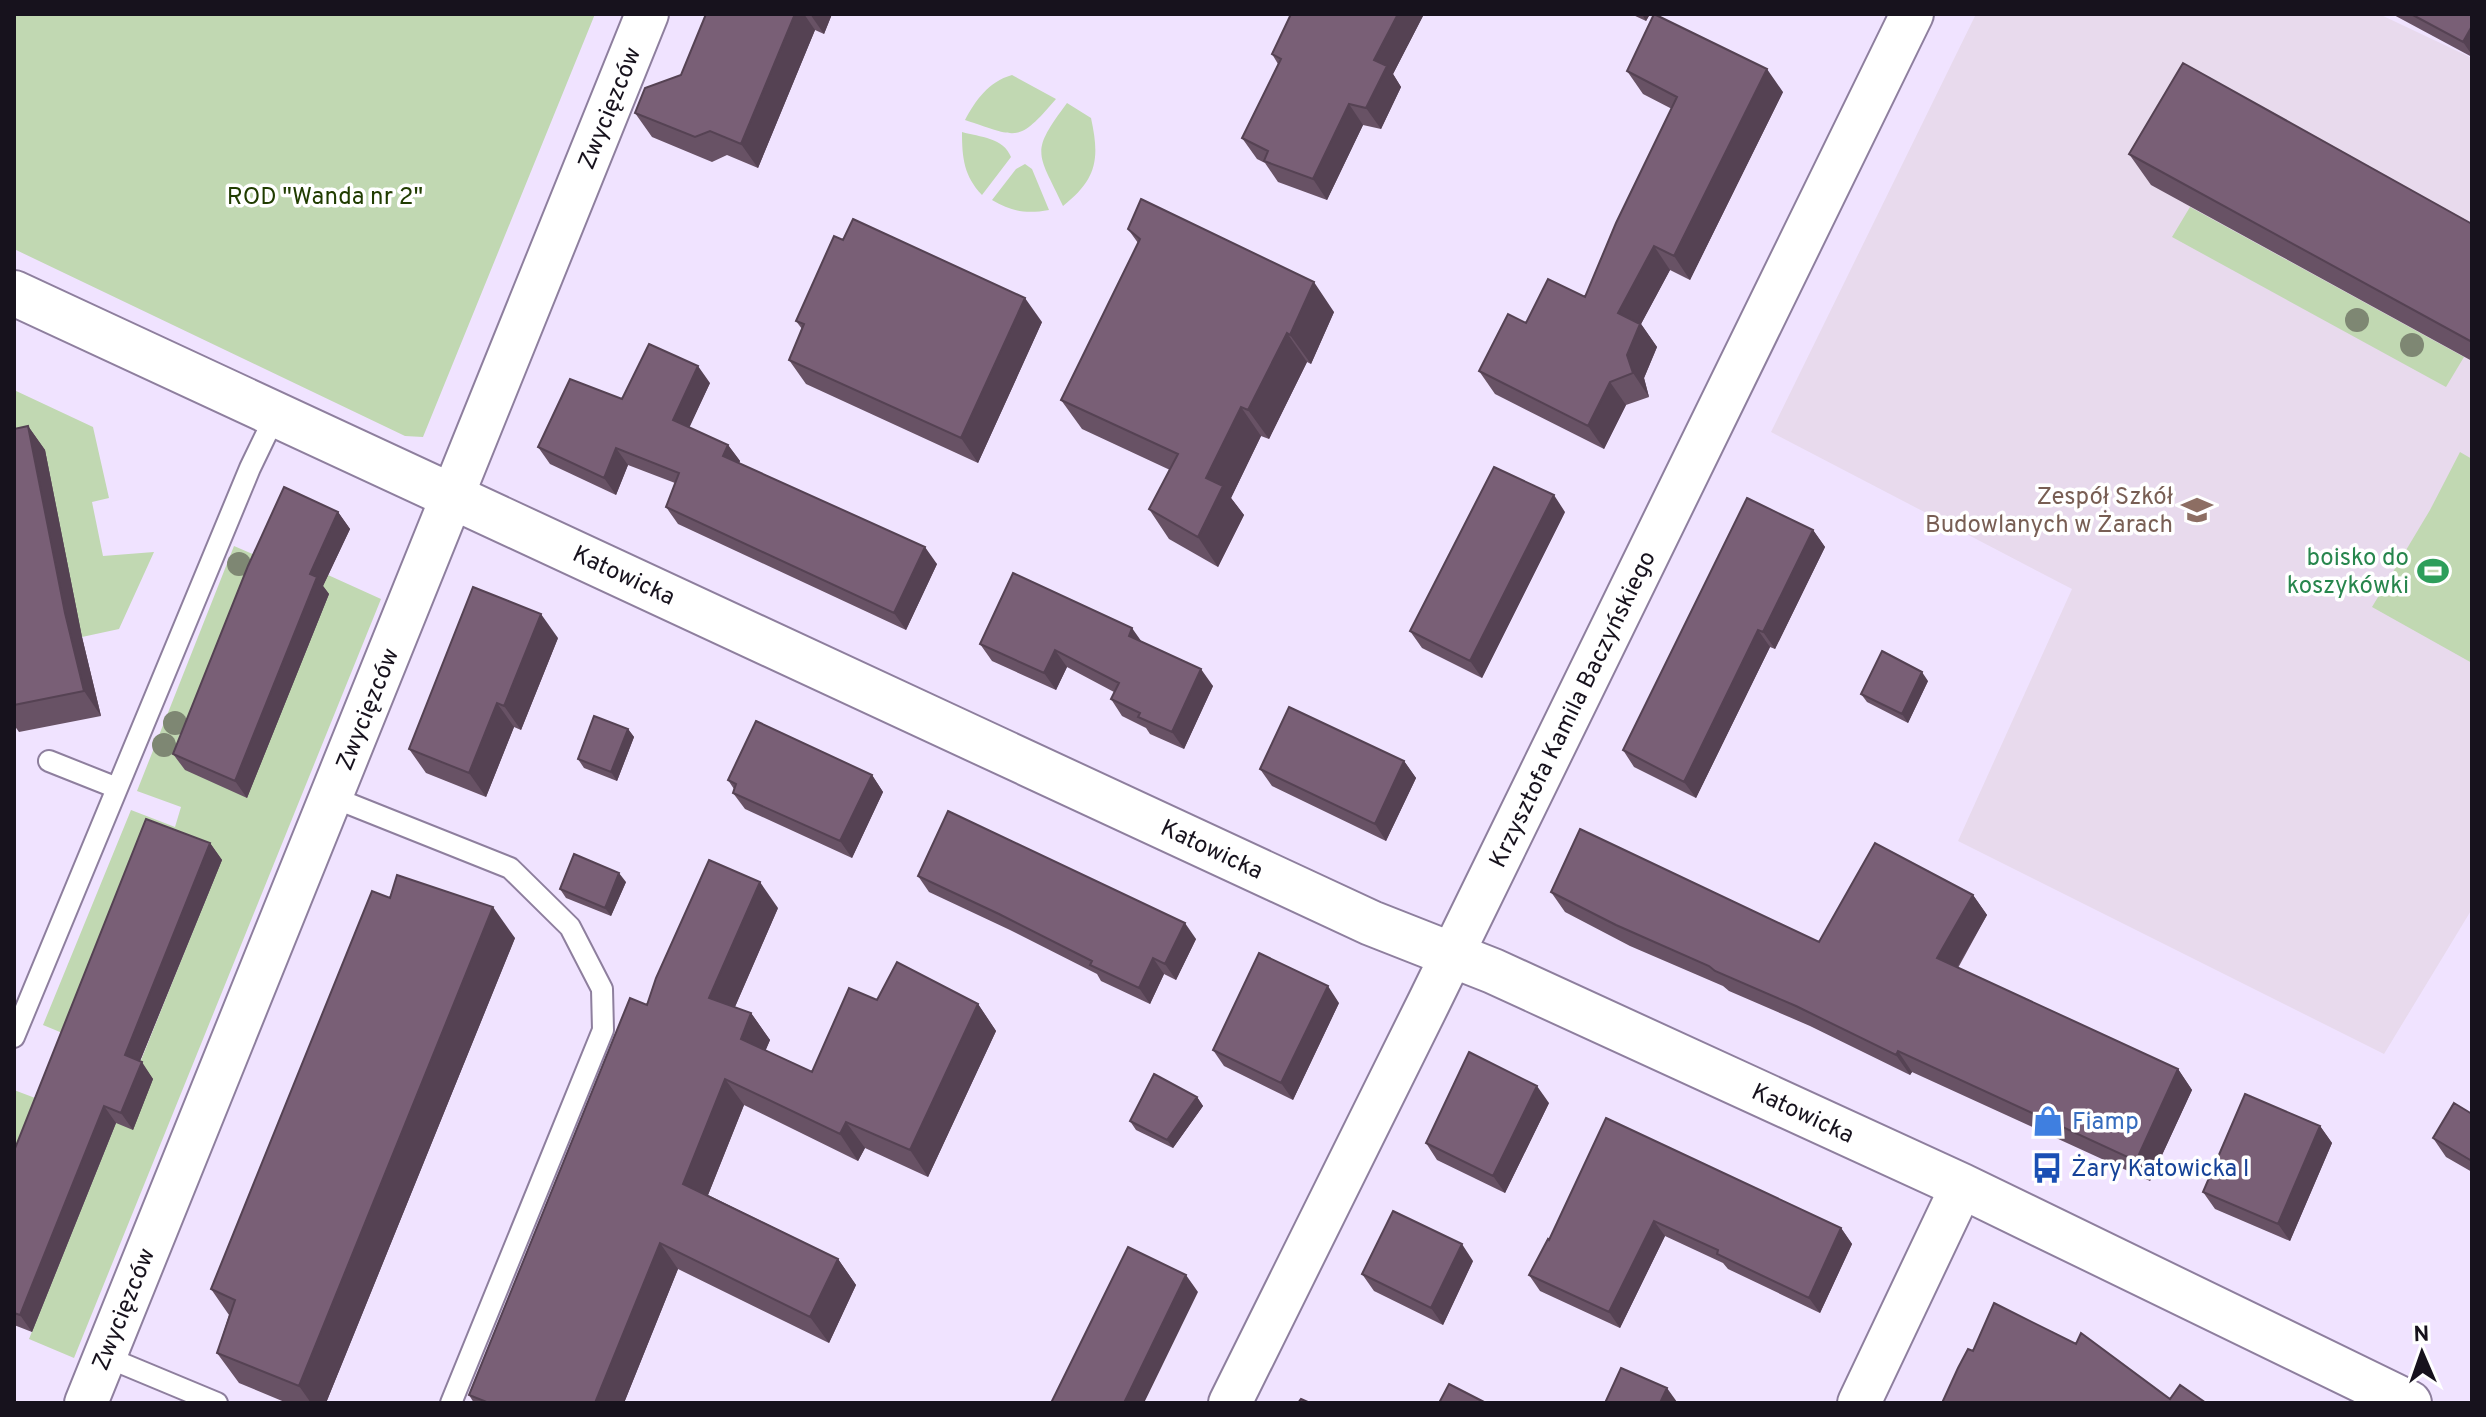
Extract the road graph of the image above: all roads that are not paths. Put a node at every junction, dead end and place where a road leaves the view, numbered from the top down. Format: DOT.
graph roads {
  1 [pos="647,14"];
  2 [pos="1912,14"];
  3 [pos="14,293"];
  4 [pos="276,414"];
  5 [pos="451,497"];
  6 [pos="49,761"];
  7 [pos="117,788"];
  8 [pos="332,797"];
  9 [pos="1451,956"];
  10 [pos="14,1037"];
  11 [pos="1962,1186"];
  12 [pos="104,1356"];
  13 [pos="86,1403"];
  14 [pos="217,1403"];
  15 [pos="451,1403"];
  16 [pos="1230,1403"];
  17 [pos="1859,1403"];
  18 [pos="2409,1403"];
  1 -- 5 [label="street, Zwycięzców"];
  2 -- 9 [label="street, Krzysztofa Kamila Baczyńskiego"];
  3 -- 4 [label="street, Katowicka"];
  4 -- 5 [label="street, Katowicka"];
  4 -- 7 [label="lane"];
  5 -- 8 [label="street, Zwycięzców"];
  5 -- 9 [label="street, Katowicka"];
  6 -- 7 [label="lane"];
  7 -- 10 [label="lane"];
  8 -- 12 [label="street, Zwycięzców"];
  8 -- 15 [label="lane"];
  9 -- 11 [label="street, Katowicka"];
  9 -- 16 [label="street, Krzysztofa Kamila Baczyńskiego"];
  11 -- 17 [label="street"];
  11 -- 18 [label="street, Katowicka"];
  12 -- 13 [label="street, Zwycięzców"];
  12 -- 14 [label="lane"];
}
